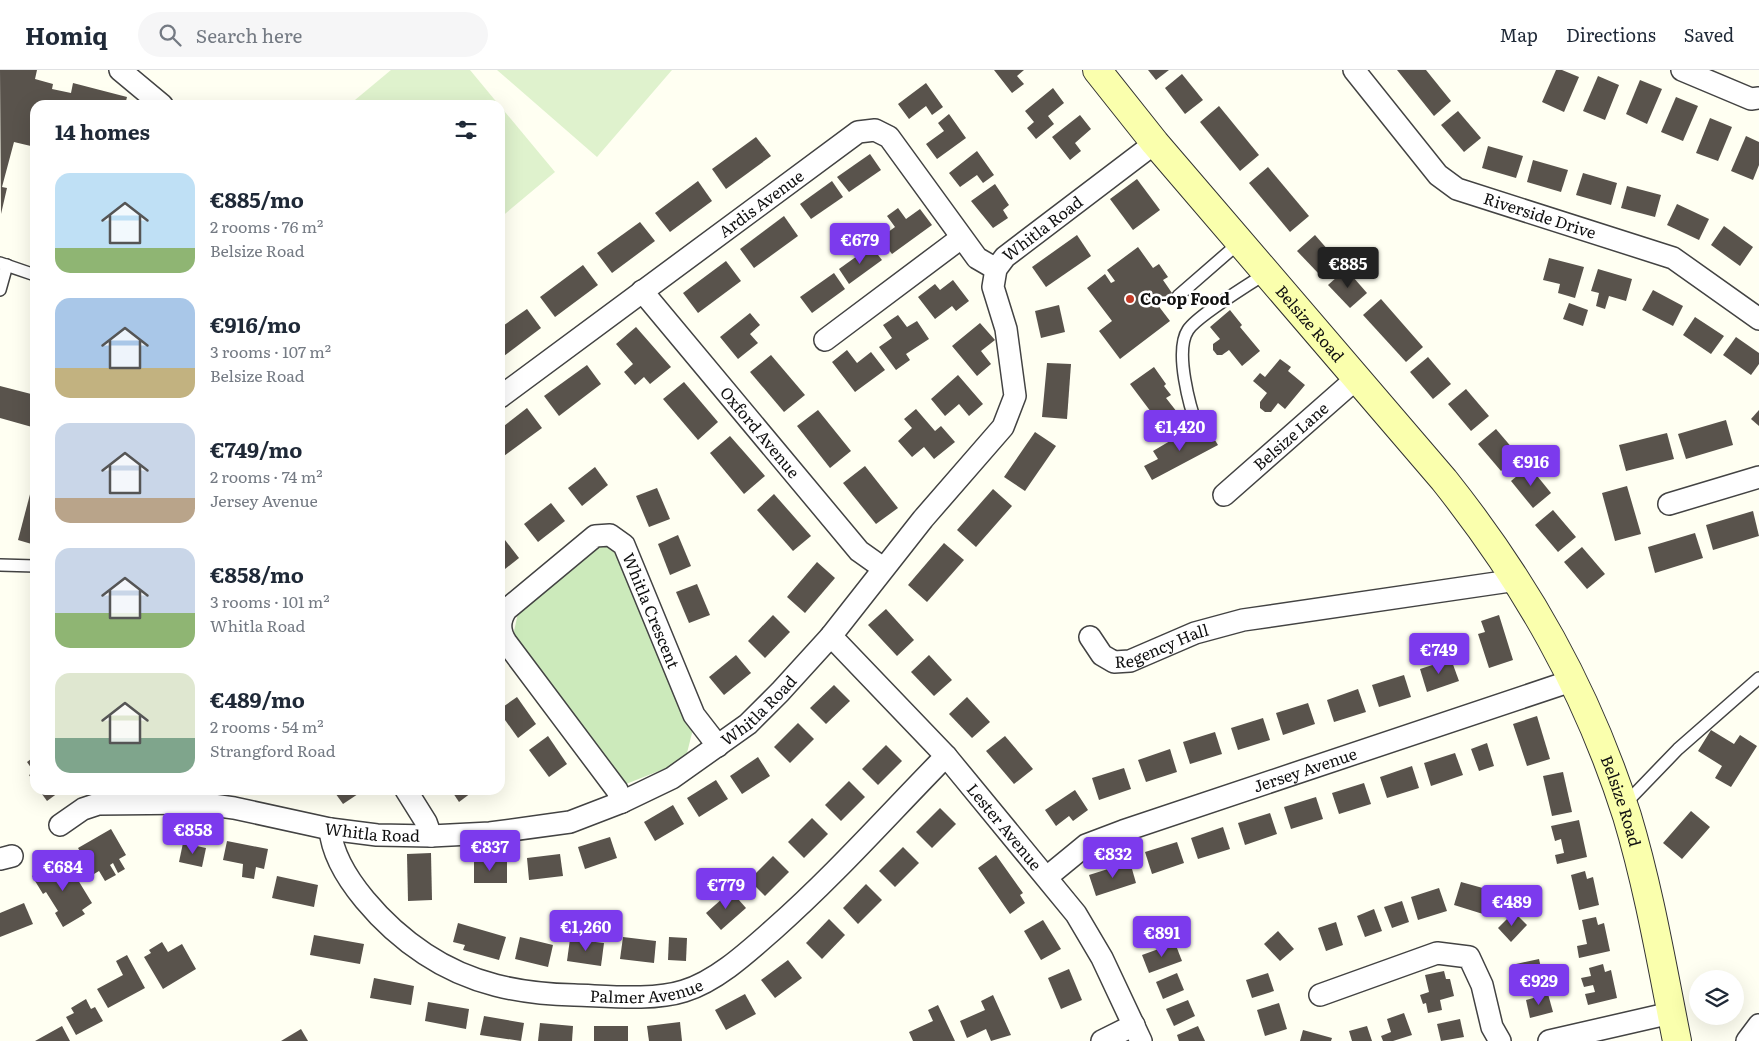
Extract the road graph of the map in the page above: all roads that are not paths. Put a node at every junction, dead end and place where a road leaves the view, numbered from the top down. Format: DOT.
graph roads {
  1 [pos="120,70"];
  2 [pos="1097,70"];
  3 [pos="1354,70"];
  4 [pos="1682,70"];
  5 [pos="1759,98"];
  6 [pos="156,100"];
  7 [pos="1156,143"];
  8 [pos="961,238"];
  9 [pos="1240,242"];
  10 [pos="3,264"];
  11 [pos="996,269"];
  12 [pos="30,273"];
  13 [pos="1266,273"];
  14 [pos="0,290"];
  15 [pos="642,291"];
  16 [pos="1178,296"];
  17 [pos="1759,319"];
  18 [pos="825,340"];
  19 [pos="1356,378"];
  20 [pos="505,393"];
  21 [pos="1198,429"];
  22 [pos="1759,477"];
  23 [pos="1224,494"];
  24 [pos="1669,504"];
  25 [pos="0,565"];
  26 [pos="30,566"];
  27 [pos="883,568"];
  28 [pos="1518,580"];
  29 [pos="505,612"];
  30 [pos="831,636"];
  31 [pos="1090,636"];
  32 [pos="505,640"];
  33 [pos="1759,678"];
  34 [pos="1574,680"];
  35 [pos="718,746"];
  36 [pos="946,756"];
  37 [pos="409,795"];
  38 [pos="622,802"];
  39 [pos="1623,806"];
  40 [pos="60,826"];
  41 [pos="330,829"];
  42 [pos="431,836"];
  43 [pos="1047,878"];
  44 [pos="1320,995"];
  45 [pos="1671,1012"];
  46 [pos="1759,1025"];
  47 [pos="1137,1033"];
  48 [pos="1102,1041"];
  49 [pos="1500,1041"];
  50 [pos="1549,1041"];
  51 [pos="1677,1041"];
  52 [pos="1747,1041"];
  1 -- 6 [label="street"];
  2 -- 7 [label="street, Belsize Road"];
  3 -- 17 [label="street, Riverside Drive"];
  4 -- 5 [label="street"];
  7 -- 9 [label="street, Belsize Road"];
  7 -- 11 [label="street, Whitla Road"];
  8 -- 11 [label="street, Ardis Avenue"];
  8 -- 15 [label="street, Ardis Avenue"];
  8 -- 18 [label="street"];
  9 -- 13 [label="street, Belsize Road"];
  9 -- 16 [label="lane"];
  10 -- 12 [label="lane"];
  10 -- 14 [label="lane"];
  11 -- 27 [label="street, Whitla Road"];
  13 -- 19 [label="street, Belsize Road"];
  13 -- 21 [label="lane"];
  15 -- 20 [label="street, Ardis Avenue"];
  15 -- 27 [label="street, Oxford Avenue"];
  19 -- 23 [label="street, Belsize Lane"];
  19 -- 28 [label="street, Belsize Road"];
  22 -- 24 [label="street"];
  25 -- 26 [label="lane"];
  27 -- 30 [label="street, Whitla Road"];
  28 -- 31 [label="street, Regency Hall"];
  28 -- 34 [label="street, Belsize Road"];
  29 -- 35 [label="street, Whitla Crescent"];
  30 -- 35 [label="street, Whitla Road"];
  30 -- 36 [label="street, Lester Avenue"];
  32 -- 38 [label="street, Whitla Crescent"];
  33 -- 39 [label="lane"];
  34 -- 39 [label="street, Belsize Road"];
  34 -- 43 [label="street, Jersey Avenue"];
  35 -- 38 [label="street, Whitla Road"];
  36 -- 41 [label="street, Palmer Avenue"];
  36 -- 43 [label="street, Lester Avenue"];
  37 -- 42 [label="street"];
  38 -- 42 [label="street, Whitla Road"];
  39 -- 45 [label="street, Belsize Road"];
  40 -- 41 [label="street, Whitla Road"];
  41 -- 42 [label="street, Whitla Road"];
  43 -- 47 [label="street, Lester Avenue"];
  44 -- 49 [label="street"];
  45 -- 50 [label="street"];
  45 -- 51 [label="street, Belsize Road"];
  46 -- 52 [label="street"];
  47 -- 48 [label="street"];
}
